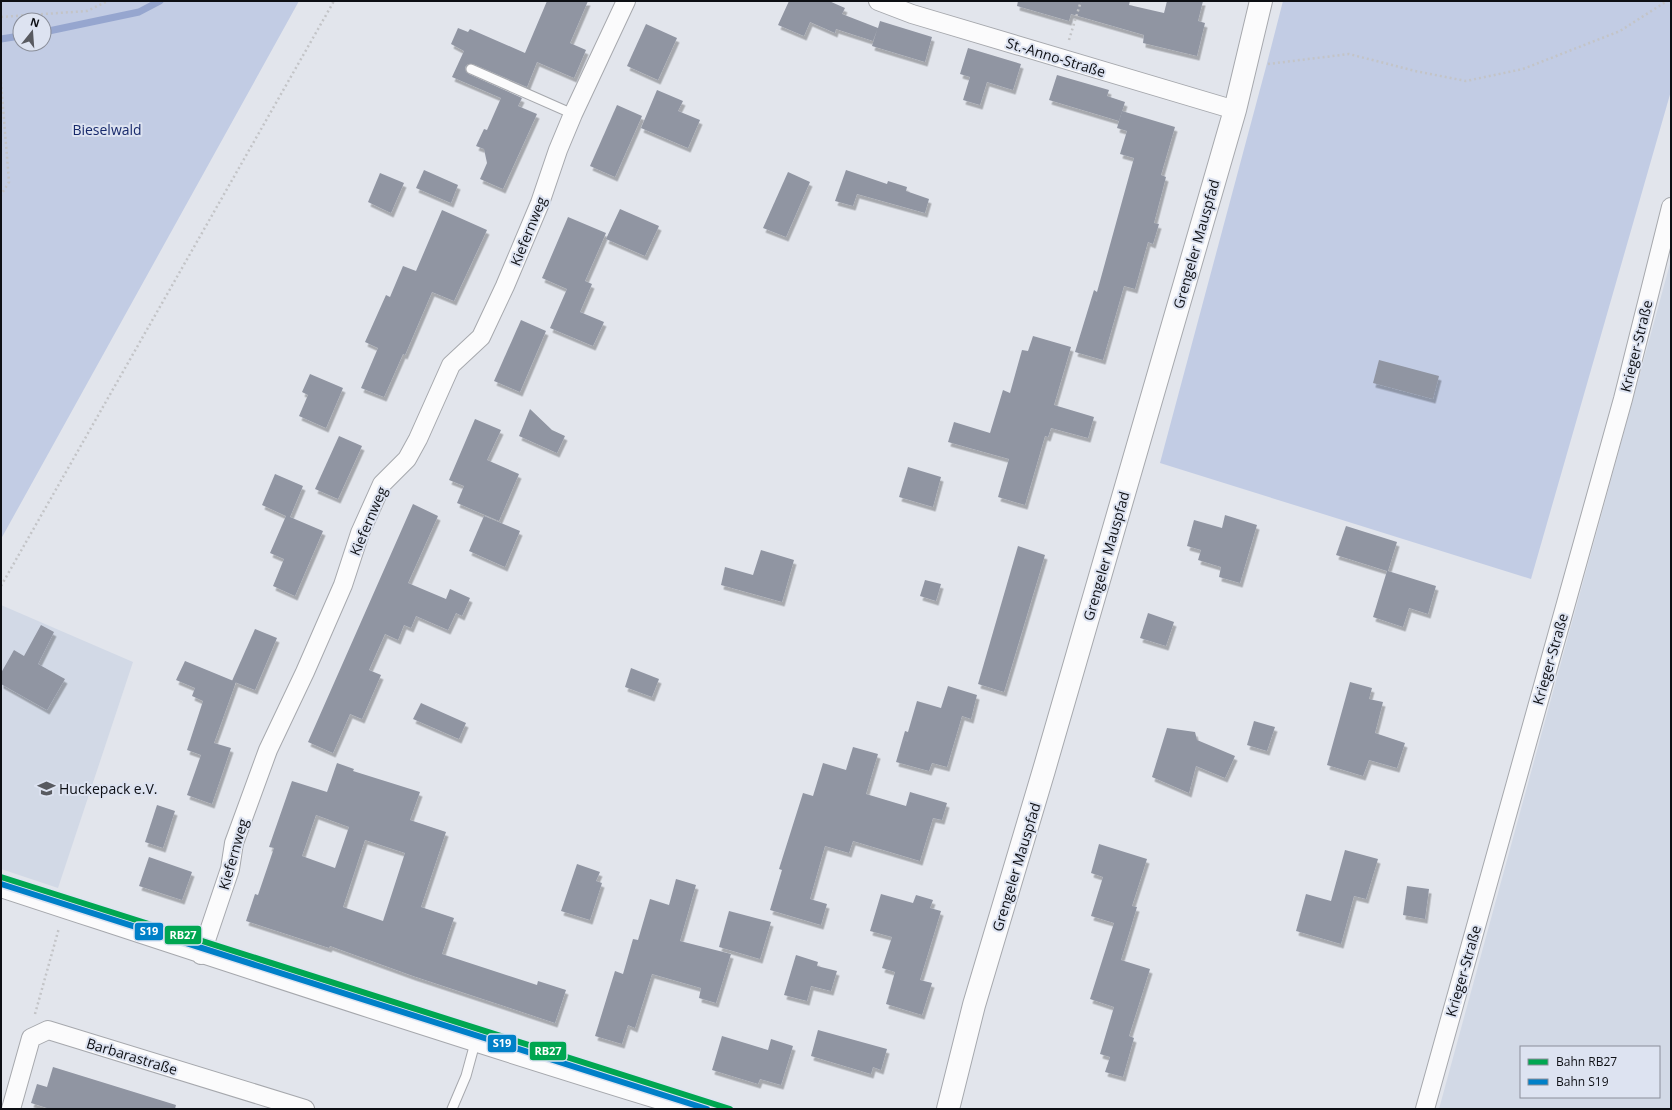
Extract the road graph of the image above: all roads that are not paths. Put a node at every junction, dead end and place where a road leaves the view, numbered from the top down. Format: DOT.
graph roads {
  1 [pos="626,1"];
  2 [pos="878,1"];
  3 [pos="1261,1"];
  4 [pos="471,69"];
  5 [pos="1235,110"];
  6 [pos="573,114"];
  7 [pos="1671,207"];
  8 [pos="1,888"];
  9 [pos="201,955"];
  10 [pos="475,1043"];
  11 [pos="11,1109"];
  12 [pos="305,1109"];
  13 [pos="452,1109"];
  14 [pos="689,1109"];
  15 [pos="948,1109"];
  16 [pos="1425,1109"];
  1 -- 6 [label="street, Kiefernweg"];
  2 -- 5 [label="street, St.-Anno-Straße"];
  3 -- 5 [label="main road, Grengeler Mauspfad"];
  4 -- 6 [label="lane"];
  5 -- 15 [label="main road, Grengeler Mauspfad"];
  6 -- 9 [label="street, Kiefernweg"];
  7 -- 16 [label="street, Krieger-Straße"];
  8 -- 9 [label="street"];
  9 -- 10 [label="street"];
  10 -- 13 [label="lane"];
  10 -- 14 [label="street"];
  11 -- 12 [label="street, Barbarastraße"];
}
